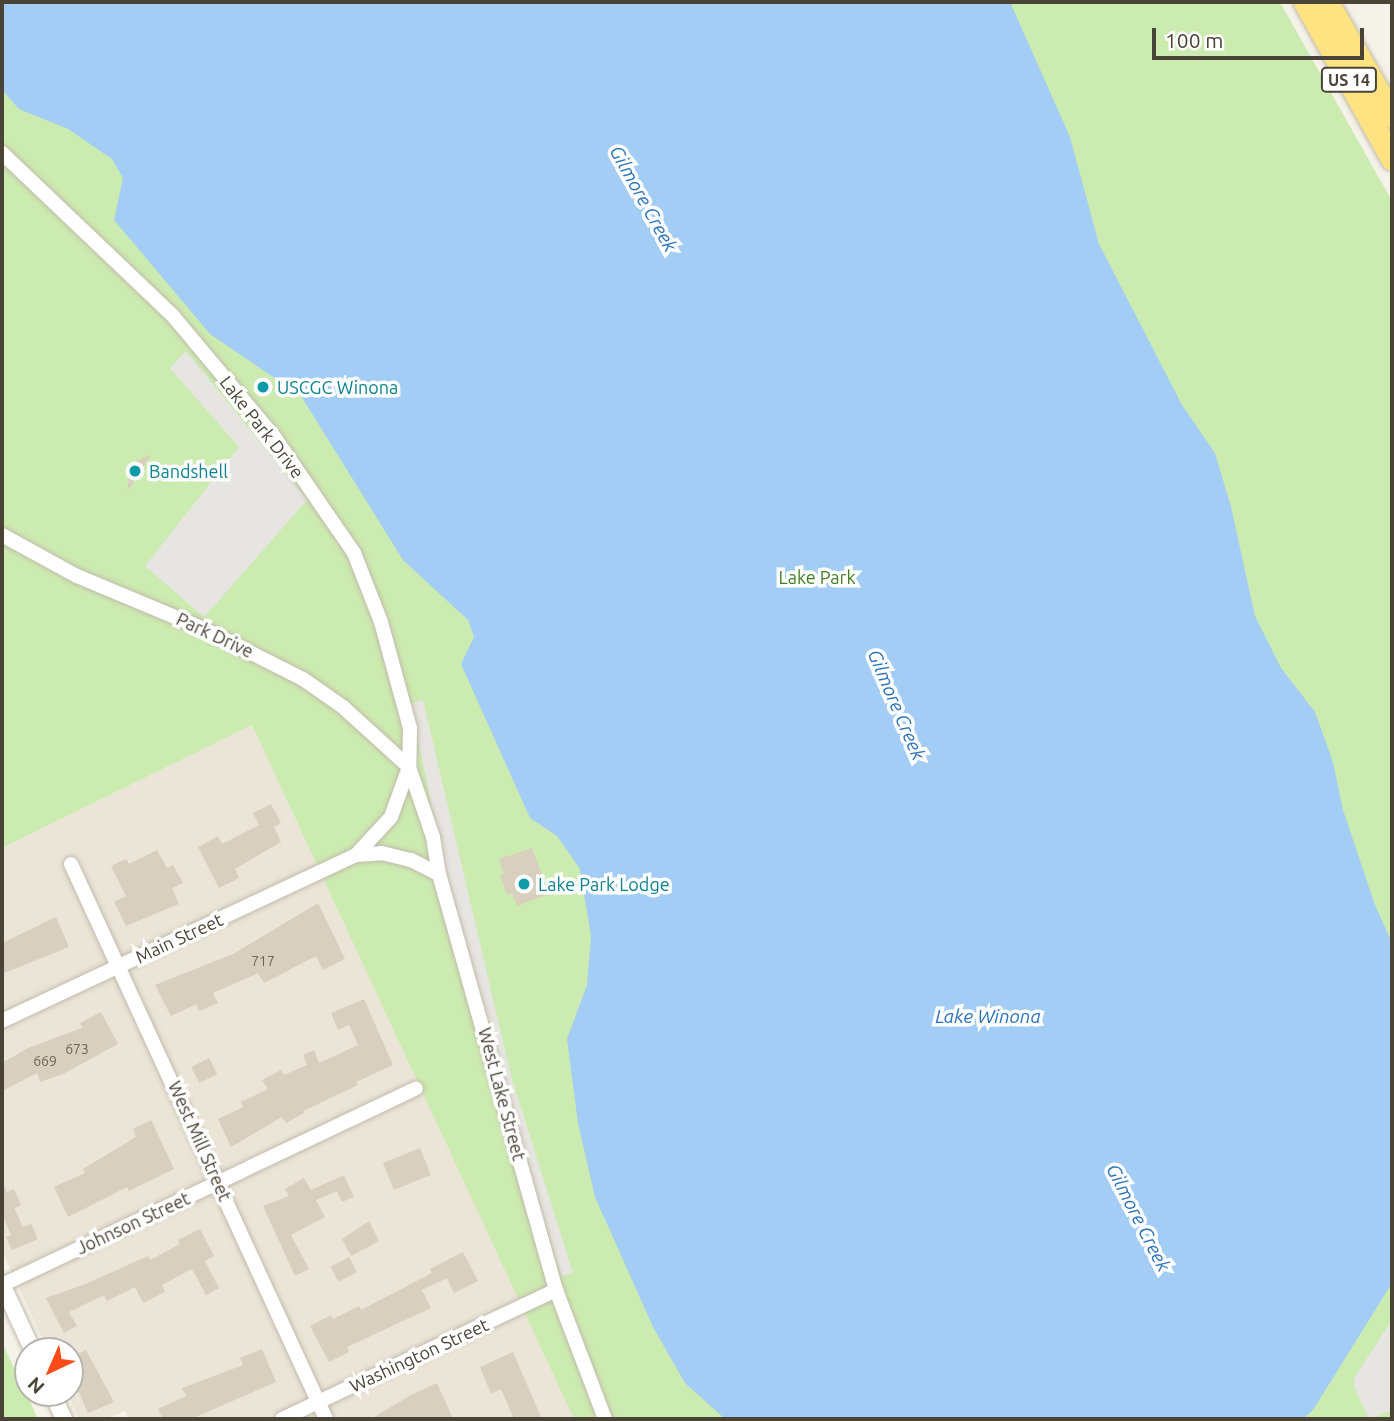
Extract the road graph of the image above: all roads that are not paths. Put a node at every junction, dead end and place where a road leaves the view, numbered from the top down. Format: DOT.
graph roads {
  1 [pos="1305,2"];
  2 [pos="1327,2"];
  3 [pos="1392,116"];
  4 [pos="2,153"];
  5 [pos="1392,158"];
  6 [pos="2,535"];
  7 [pos="409,766"];
  8 [pos="356,855"];
  9 [pos="71,864"];
  10 [pos="439,874"];
  11 [pos="119,966"];
  12 [pos="2,1021"];
  13 [pos="416,1088"];
  14 [pos="219,1183"];
  15 [pos="2,1285"];
  16 [pos="556,1290"];
  17 [pos="26,1337"];
  18 [pos="319,1402"];
  19 [pos="282,1419"];
  20 [pos="326,1419"];
  21 [pos="605,1419"];
  1 -- 5 [label="highway, US 14"];
  2 -- 3 [label="highway, US 14"];
  4 -- 7 [label="street, Lake Park Drive"];
  6 -- 7 [label="street, Park Drive"];
  7 -- 8 [label="street, Main Street"];
  7 -- 10 [label="street, West Lake Street"];
  8 -- 10 [label="street, Main Street"];
  8 -- 11 [label="street, Main Street"];
  9 -- 11 [label="street, West Mill Street"];
  10 -- 16 [label="street, West Lake Street"];
  11 -- 12 [label="street, Main Street"];
  11 -- 14 [label="street, West Mill Street"];
  13 -- 14 [label="street, Johnson Street"];
  14 -- 15 [label="street, Johnson Street"];
  14 -- 18 [label="street, West Mill Street"];
  15 -- 17 [label="street"];
  16 -- 18 [label="street, Washington Street"];
  16 -- 21 [label="street, West Lake Street"];
  18 -- 19 [label="street, Washington Street"];
  18 -- 20 [label="street, West Mill Street"];
}
